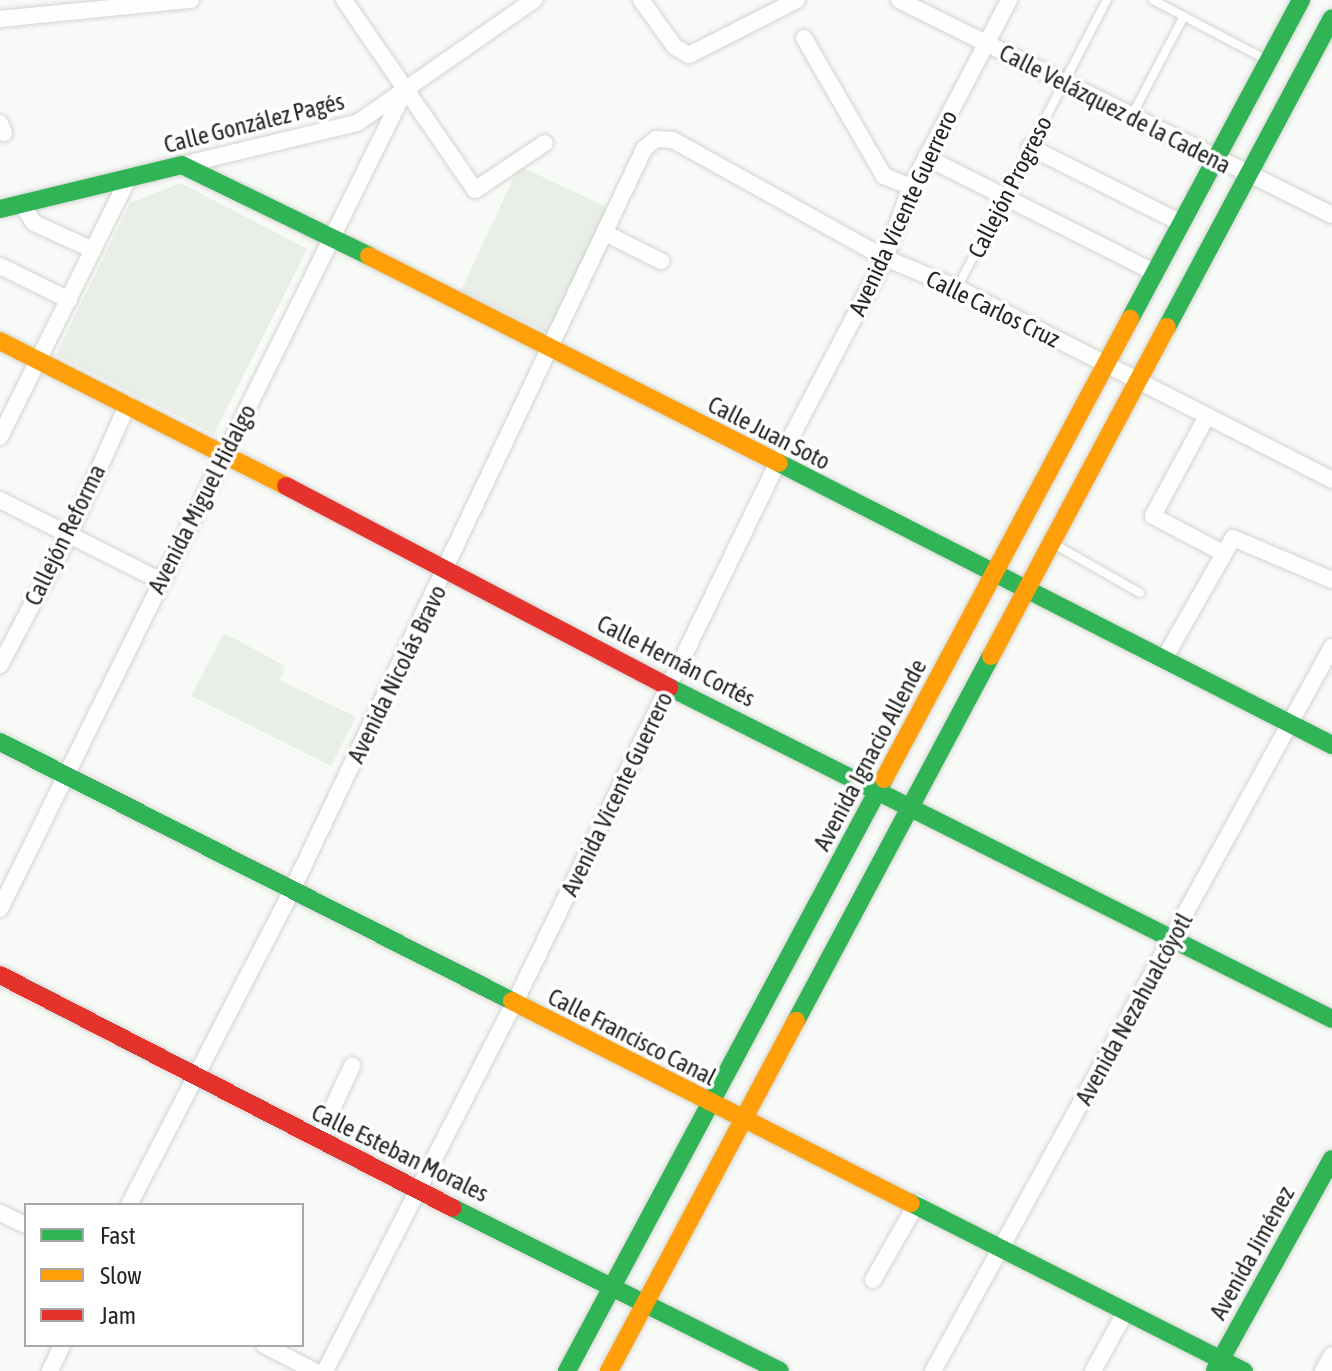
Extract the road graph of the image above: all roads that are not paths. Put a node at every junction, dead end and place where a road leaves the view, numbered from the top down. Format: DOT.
graph roads {
  1 [pos="191,0"];
  2 [pos="344,0"];
  3 [pos="534,0"];
  4 [pos="641,0"];
  5 [pos="797,0"];
  6 [pos="899,0"];
  7 [pos="1009,0"];
  8 [pos="1107,0"];
  9 [pos="1153,0"];
  10 [pos="1301,0"];
  11 [pos="512,6"];
  12 [pos="1184,16"];
  13 [pos="1332,18"];
  14 [pos="0,19"];
  15 [pos="804,38"];
  16 [pos="985,42"];
  17 [pos="1269,61"];
  18 [pos="1065,81"];
  19 [pos="405,90"];
  20 [pos="1131,118"];
  21 [pos="656,139"];
  22 [pos="545,143"];
  23 [pos="1030,147"];
  24 [pos="926,157"];
  25 [pos="1215,161"];
  26 [pos="182,165"];
  27 [pos="1248,177"];
  28 [pos="128,179"];
  29 [pos="911,187"];
  30 [pos="1004,197"];
  31 [pos="22,204"];
  32 [pos="1330,208"];
  33 [pos="0,209"];
  34 [pos="1181,223"];
  35 [pos="605,233"];
  36 [pos="332,237"];
  37 [pos="93,250"];
  38 [pos="885,258"];
  39 [pos="661,261"];
  40 [pos="0,266"];
  41 [pos="1154,272"];
  42 [pos="957,288"];
  43 [pos="69,300"];
  44 [pos="0,341"];
  45 [pos="551,348"];
  46 [pos="39,361"];
  47 [pos="1105,366"];
  48 [pos="1139,384"];
  49 [pos="128,404"];
  50 [pos="1207,416"];
  51 [pos="0,437"];
  52 [pos="225,454"];
  53 [pos="777,464"];
  54 [pos="1332,480"];
  55 [pos="0,500"];
  56 [pos="69,535"];
  57 [pos="1052,543"];
  58 [pos="1221,552"];
  59 [pos="449,568"];
  60 [pos="995,573"];
  61 [pos="1332,580"];
  62 [pos="161,581"];
  63 [pos="1026,590"];
  64 [pos="1140,593"];
  65 [pos="1332,647"];
  66 [pos="1164,659"];
  67 [pos="0,665"];
  68 [pos="669,687"];
  69 [pos="1292,725"];
  70 [pos="0,742"];
  71 [pos="1332,745"];
  72 [pos="66,775"];
  73 [pos="879,788"];
  74 [pos="913,806"];
  75 [pos="293,888"];
  76 [pos="0,909"];
  77 [pos="1172,940"];
  78 [pos="0,975"];
  79 [pos="514,1004"];
  80 [pos="1332,1019"];
  81 [pos="352,1066"];
  82 [pos="191,1077"];
  83 [pos="710,1103"];
  84 [pos="742,1120"];
  85 [pos="318,1139"];
  86 [pos="1332,1159"];
  87 [pos="417,1188"];
  88 [pos="130,1203"];
  89 [pos="917,1203"];
  90 [pos="0,1213"];
  91 [pos="24,1224"];
  92 [pos="1000,1250"];
  93 [pos="873,1280"];
  94 [pos="613,1285"];
  95 [pos="646,1302"];
  96 [pos="1126,1311"];
  97 [pos="61,1347"];
  98 [pos="268,1347"];
  99 [pos="1332,1355"];
  100 [pos="1218,1365"];
  101 [pos="50,1371"];
  102 [pos="314,1371"];
  103 [pos="325,1371"];
  104 [pos="567,1371"];
  105 [pos="609,1371"];
  106 [pos="780,1371"];
  107 [pos="933,1371"];
  108 [pos="1093,1371"];
  109 [pos="1244,1371"];
  110 [pos="1323,1371"];
  1 -- 14 [label="street"];
  2 -- 19 [label="street"];
  3 -- 11 [label="street, Calle González Pagés"];
  4 -- 5 [label="street"];
  6 -- 16 [label="street, Calle Velázquez de la Cadena"];
  7 -- 16 [label="street, Avenida Vicente Guerrero"];
  8 -- 18 [label="lane, Callejón Progreso"];
  9 -- 12 [label="lane"];
  10 -- 17 [label="main road, Avenida Ignacio Allende"];
  11 -- 19 [label="street, Calle González Pagés"];
  12 -- 17 [label="lane"];
  12 -- 20 [label="lane"];
  13 -- 27 [label="main road"];
  15 -- 29 [label="street"];
  16 -- 18 [label="street, Calle Velázquez de la Cadena"];
  16 -- 24 [label="street, Avenida Vicente Guerrero"];
  17 -- 25 [label="main road, Avenida Ignacio Allende"];
  18 -- 20 [label="street, Calle Velázquez de la Cadena"];
  18 -- 23 [label="lane, Callejón Progreso"];
  19 -- 22 [label="street"];
  19 -- 26 [label="street, Calle González Pagés"];
  19 -- 36 [label="street, Avenida Miguel Hidalgo"];
  20 -- 25 [label="street, Calle Velázquez de la Cadena"];
  21 -- 35 [label="street, Avenida Nicolás Bravo"];
  21 -- 38 [label="street, Calle Carlos Cruz"];
  23 -- 30 [label="lane, Callejón Progreso"];
  23 -- 34 [label="street"];
  24 -- 29 [label="street, Avenida Vicente Guerrero"];
  24 -- 30 [label="street"];
  25 -- 27 [label="street, Calle Velázquez de la Cadena"];
  25 -- 34 [label="main road, Avenida Ignacio Allende"];
  26 -- 28 [label="main road, Calle González Pagés"];
  26 -- 36 [label="main road, Calle Juan Soto"];
  27 -- 32 [label="street, Calle Velázquez de la Cadena"];
  27 -- 48 [label="main road"];
  28 -- 31 [label="main road, Calle González Pagés"];
  28 -- 37 [label="street"];
  29 -- 38 [label="street, Avenida Vicente Guerrero"];
  30 -- 41 [label="street"];
  30 -- 42 [label="lane, Callejón Progreso"];
  31 -- 33 [label="main road, Calle González Pagés"];
  31 -- 37 [label="street"];
  34 -- 41 [label="main road, Avenida Ignacio Allende"];
  35 -- 39 [label="street"];
  35 -- 45 [label="street, Avenida Nicolás Bravo"];
  36 -- 45 [label="main road, Calle Juan Soto"];
  36 -- 52 [label="street, Avenida Miguel Hidalgo"];
  37 -- 43 [label="street"];
  38 -- 42 [label="street, Calle Carlos Cruz"];
  38 -- 53 [label="street, Avenida Vicente Guerrero"];
  40 -- 43 [label="street"];
  41 -- 47 [label="main road, Avenida Ignacio Allende"];
  42 -- 47 [label="street, Calle Carlos Cruz"];
  43 -- 46 [label="street"];
  44 -- 46 [label="main road, Calle Hernán Cortés"];
  45 -- 53 [label="main road, Calle Juan Soto"];
  45 -- 59 [label="street, Avenida Nicolás Bravo"];
  46 -- 49 [label="main road, Calle Hernán Cortés"];
  46 -- 51 [label="street"];
  47 -- 48 [label="street, Calle Carlos Cruz"];
  47 -- 60 [label="main road, Avenida Ignacio Allende"];
  48 -- 50 [label="street, Calle Carlos Cruz"];
  48 -- 57 [label="main road"];
  49 -- 52 [label="main road, Calle Hernán Cortés"];
  49 -- 56 [label="street, Callejón Reforma"];
  50 -- 54 [label="street, Calle Carlos Cruz"];
  50 -- 58 [label="street"];
  52 -- 59 [label="main road, Calle Hernán Cortés"];
  52 -- 62 [label="street, Avenida Miguel Hidalgo"];
  53 -- 60 [label="main road, Calle Juan Soto"];
  53 -- 68 [label="street, Avenida Vicente Guerrero"];
  55 -- 56 [label="street"];
  56 -- 62 [label="street"];
  56 -- 67 [label="street, Callejón Reforma"];
  57 -- 63 [label="main road"];
  57 -- 64 [label="lane"];
  58 -- 61 [label="street"];
  58 -- 66 [label="street"];
  59 -- 68 [label="main road, Calle Hernán Cortés"];
  59 -- 75 [label="street, Avenida Nicolás Bravo"];
  60 -- 63 [label="main road, Calle Juan Soto"];
  60 -- 73 [label="main road, Avenida Ignacio Allende"];
  62 -- 72 [label="street, Avenida Miguel Hidalgo"];
  63 -- 66 [label="main road, Calle Juan Soto"];
  63 -- 74 [label="main road"];
  65 -- 69 [label="street, Avenida Nezahualcóyotl"];
  66 -- 69 [label="main road, Calle Juan Soto"];
  68 -- 73 [label="main road, Calle Hernán Cortés"];
  68 -- 79 [label="street, Avenida Vicente Guerrero"];
  69 -- 71 [label="main road, Calle Juan Soto"];
  69 -- 77 [label="street, Avenida Nezahualcóyotl"];
  70 -- 72 [label="main road, Calle Francisco Canal"];
  72 -- 75 [label="main road, Calle Francisco Canal"];
  72 -- 76 [label="street, Avenida Miguel Hidalgo"];
  73 -- 74 [label="main road, Calle Hernán Cortés"];
  73 -- 83 [label="main road, Avenida Ignacio Allende"];
  74 -- 77 [label="main road, Calle Hernán Cortés"];
  74 -- 84 [label="main road"];
  75 -- 79 [label="main road, Calle Francisco Canal"];
  75 -- 82 [label="street, Avenida Nicolás Bravo"];
  77 -- 80 [label="main road, Calle Hernán Cortés"];
  77 -- 92 [label="street, Avenida Nezahualcóyotl"];
  78 -- 82 [label="main road, Calle Esteban Morales"];
  79 -- 83 [label="main road, Calle Francisco Canal"];
  79 -- 87 [label="street, Avenida Vicente Guerrero"];
  81 -- 85 [label="street"];
  82 -- 85 [label="main road, Calle Esteban Morales"];
  82 -- 88 [label="street, Avenida Nicolás Bravo"];
  83 -- 84 [label="main road, Calle Francisco Canal"];
  83 -- 94 [label="main road, Avenida Ignacio Allende"];
  84 -- 89 [label="main road, Calle Francisco Canal"];
  84 -- 95 [label="main road"];
  85 -- 87 [label="main road, Calle Esteban Morales"];
  86 -- 100 [label="main road, Avenida Jiménez"];
  87 -- 94 [label="main road, Calle Esteban Morales"];
  87 -- 103 [label="street, Avenida Vicente Guerrero"];
  89 -- 92 [label="main road, Calle Francisco Canal"];
  89 -- 93 [label="street"];
  90 -- 91 [label="street"];
  92 -- 96 [label="main road, Calle Francisco Canal"];
  92 -- 107 [label="street, Avenida Nezahualcóyotl"];
  94 -- 95 [label="main road, Calle Esteban Morales"];
  94 -- 104 [label="main road, Avenida Ignacio Allende"];
  95 -- 105 [label="main road"];
  95 -- 106 [label="main road, Calle Esteban Morales"];
  96 -- 100 [label="main road, Calle Francisco Canal"];
  96 -- 108 [label="street"];
  97 -- 101 [label="street"];
  98 -- 102 [label="street"];
  99 -- 110 [label="street"];
  100 -- 109 [label="main road, Calle Francisco Canal"];
}
